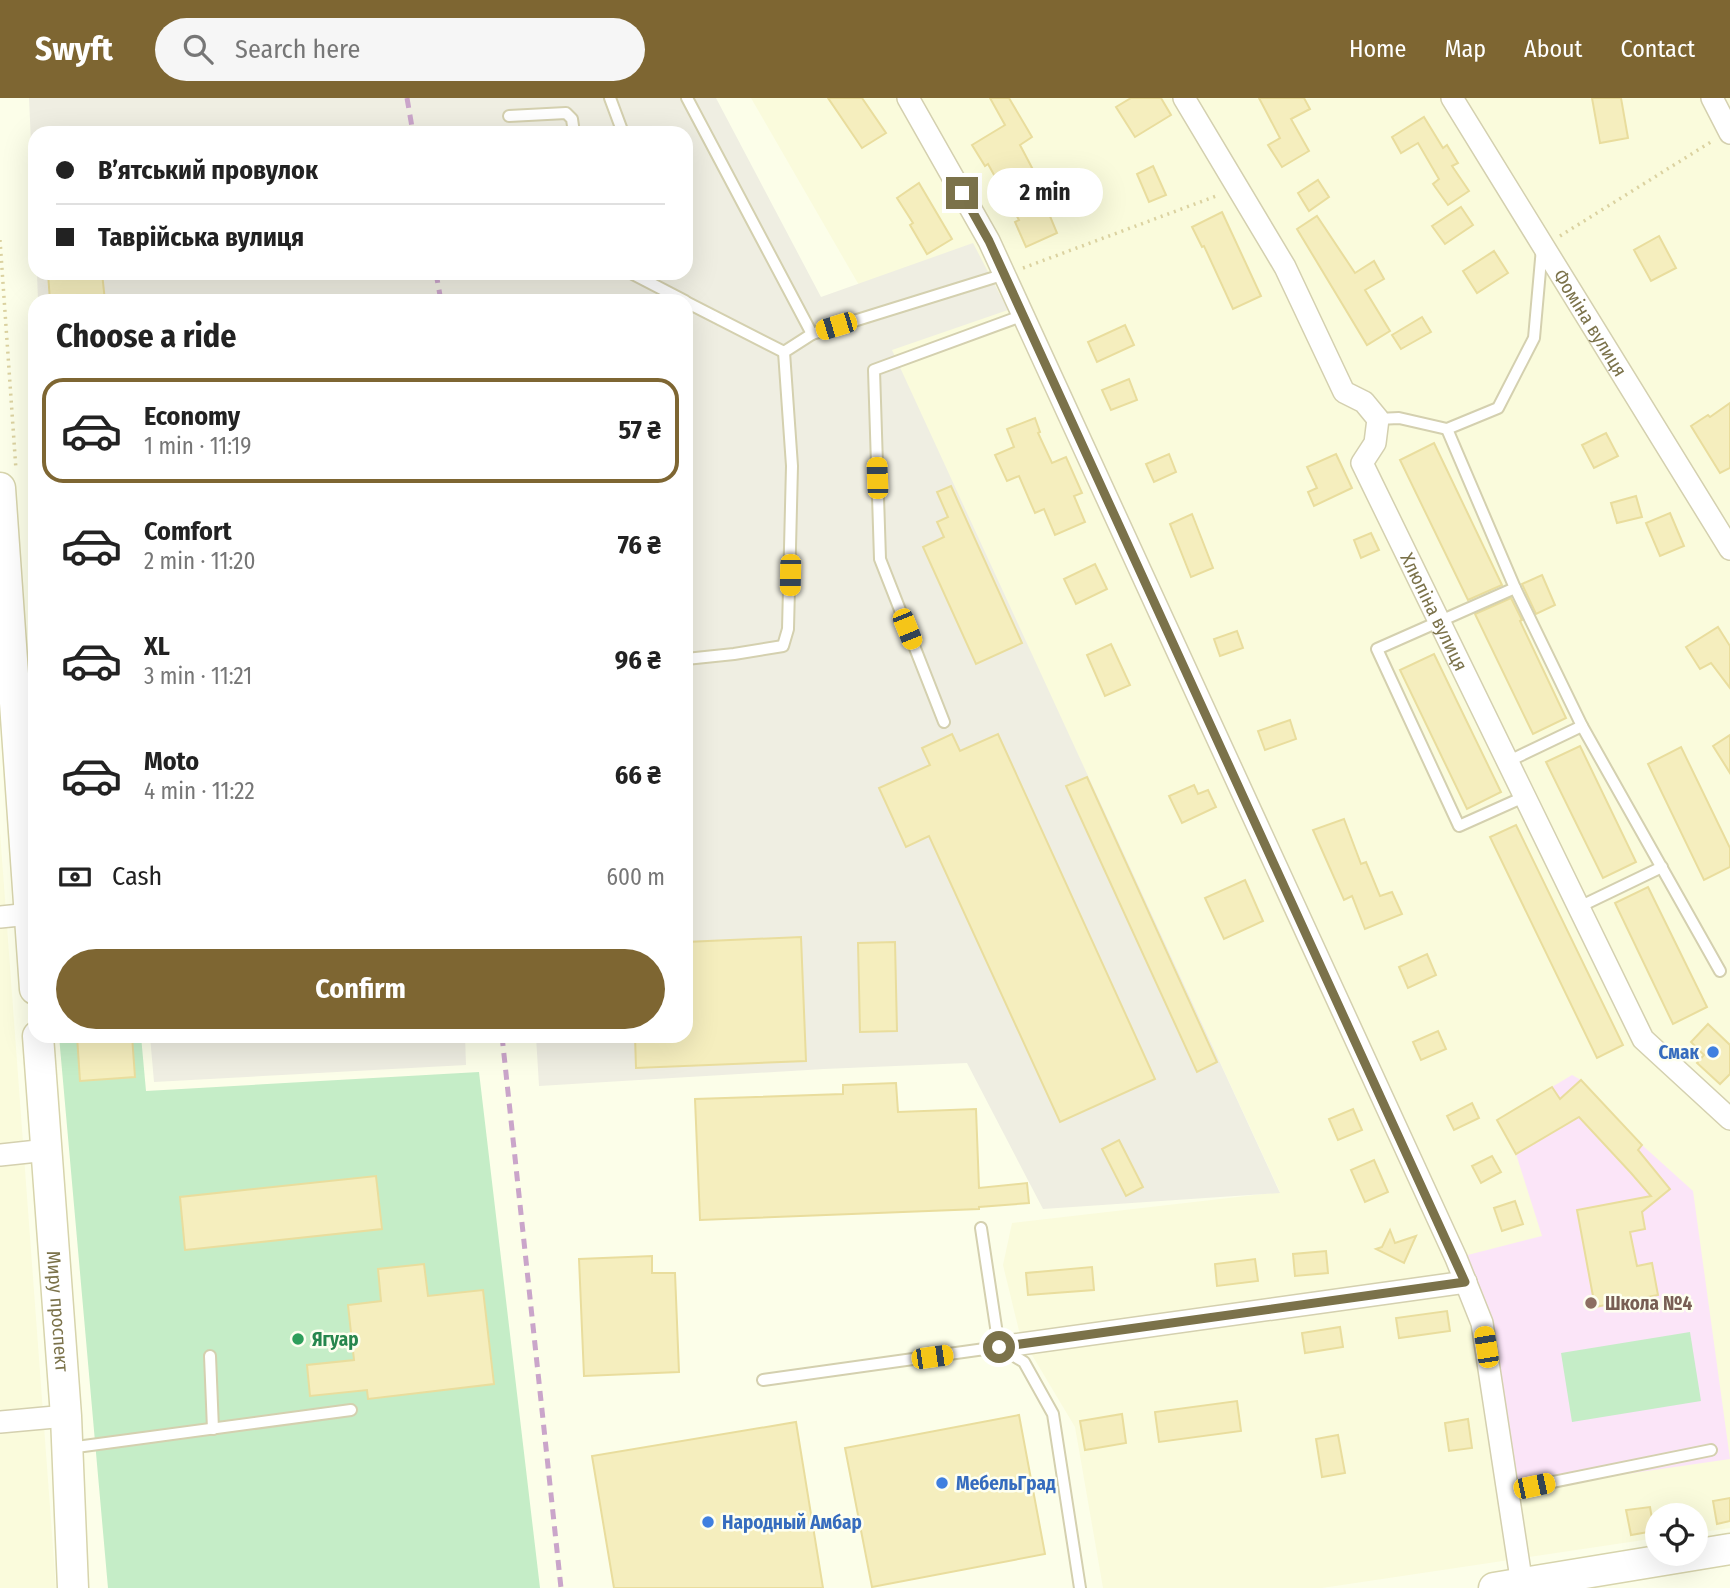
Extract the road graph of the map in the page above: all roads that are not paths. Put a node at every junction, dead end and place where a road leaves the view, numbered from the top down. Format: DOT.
graph roads {
  1 [pos="610,98"];
  2 [pos="687,98"];
  3 [pos="908,98"];
  4 [pos="1184,98"];
  5 [pos="1452,98"];
  6 [pos="1712,98"];
  7 [pos="509,116"];
  8 [pos="573,126"];
  9 [pos="621,126"];
  10 [pos="1729,132"];
  11 [pos="1542,247"];
  12 [pos="1005,274"];
  13 [pos="644,280"];
  14 [pos="672,294"];
  15 [pos="693,305"];
  16 [pos="1024,315"];
  17 [pos="812,334"];
  18 [pos="784,352"];
  19 [pos="1378,419"];
  20 [pos="1447,429"];
  21 [pos="0,488"];
  22 [pos="1730,549"];
  23 [pos="1515,587"];
  24 [pos="1441,622"];
  25 [pos="5,628"];
  26 [pos="693,658"];
  27 [pos="944,722"];
  28 [pos="1582,726"];
  29 [pos="1509,761"];
  30 [pos="1526,796"];
  31 [pos="1662,867"];
  32 [pos="28,891"];
  33 [pos="1579,907"];
  34 [pos="28,914"];
  35 [pos="0,917"];
  36 [pos="1720,971"];
  37 [pos="39,1043"];
  38 [pos="1730,1119"];
  39 [pos="47,1150"];
  40 [pos="0,1155"];
  41 [pos="981,1228"];
  42 [pos="1465,1282"];
  43 [pos="999,1347"];
  44 [pos="209,1356"];
  45 [pos="763,1380"];
  46 [pos="351,1410"];
  47 [pos="66,1416"];
  48 [pos="0,1422"];
  49 [pos="213,1429"];
  50 [pos="68,1448"];
  51 [pos="1711,1450"];
  52 [pos="1508,1491"];
  53 [pos="1730,1549"];
  54 [pos="1522,1586"];
  55 [pos="72,1588"];
  56 [pos="1080,1588"];
  1 -- 9 [label="lane"];
  2 -- 17 [label="lane"];
  3 -- 12 [label="street"];
  4 -- 19 [label="street"];
  5 -- 11 [label="street, Фоміна вулиця"];
  6 -- 10 [label="street"];
  7 -- 8 [label="lane"];
  11 -- 20 [label="lane"];
  11 -- 22 [label="street, Фоміна вулиця"];
  12 -- 16 [label="street"];
  12 -- 17 [label="lane"];
  13 -- 14 [label="lane"];
  15 -- 18 [label="lane"];
  16 -- 27 [label="lane"];
  16 -- 42 [label="street"];
  17 -- 18 [label="lane"];
  18 -- 26 [label="lane"];
  19 -- 20 [label="lane"];
  19 -- 24 [label="street, Хлюпіна вулиця"];
  20 -- 23 [label="lane"];
  21 -- 25 [label="main road"];
  23 -- 24 [label="lane"];
  23 -- 28 [label="lane"];
  24 -- 29 [label="street, Хлюпіна вулиця"];
  24 -- 30 [label="lane"];
  25 -- 32 [label="main road"];
  28 -- 29 [label="lane"];
  28 -- 31 [label="lane"];
  29 -- 30 [label="street, Хлюпіна вулиця"];
  30 -- 33 [label="street, Хлюпіна вулиця"];
  31 -- 33 [label="lane"];
  31 -- 36 [label="lane"];
  33 -- 38 [label="street, Хлюпіна вулиця"];
  34 -- 35 [label="street"];
  37 -- 39 [label="main road, Миру проспект"];
  39 -- 40 [label="street"];
  39 -- 47 [label="main road, Миру проспект"];
  41 -- 43 [label="lane"];
  42 -- 43 [label="street"];
  42 -- 52 [label="street"];
  43 -- 45 [label="lane"];
  43 -- 56 [label="lane"];
  44 -- 49 [label="lane"];
  46 -- 49 [label="lane"];
  47 -- 48 [label="street"];
  47 -- 50 [label="main road, Миру проспект"];
  49 -- 50 [label="lane"];
  50 -- 55 [label="main road, Миру проспект"];
  51 -- 52 [label="lane"];
  52 -- 54 [label="street"];
  53 -- 54 [label="main road"];
}
